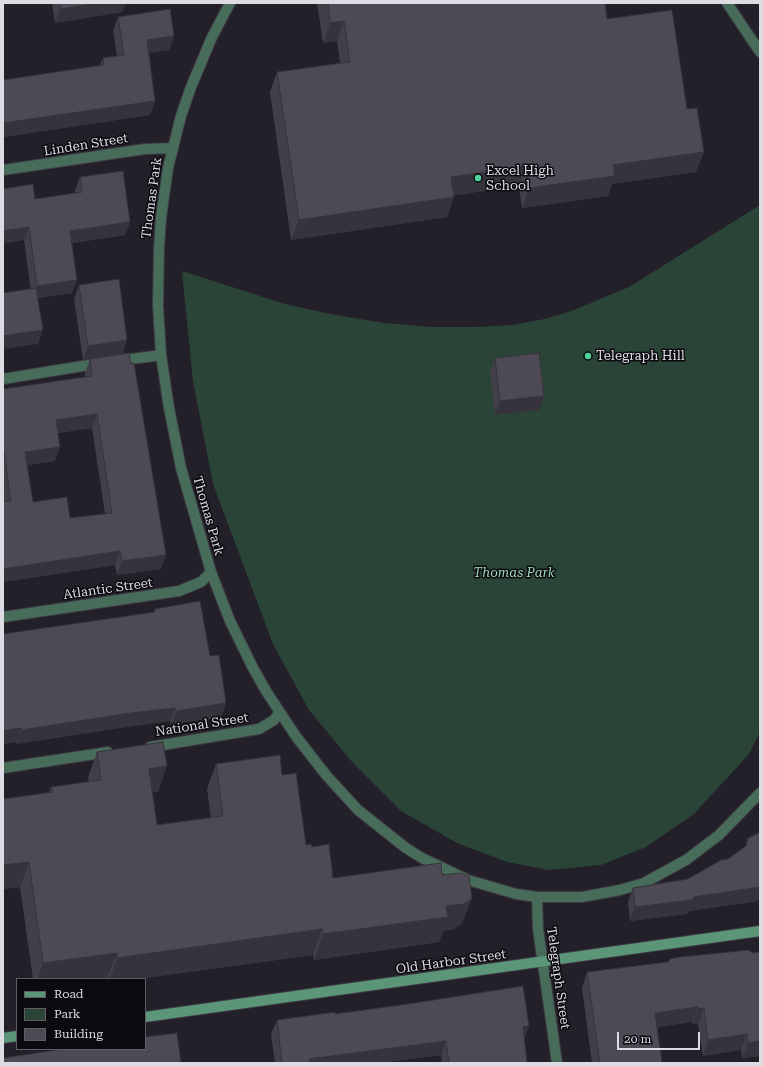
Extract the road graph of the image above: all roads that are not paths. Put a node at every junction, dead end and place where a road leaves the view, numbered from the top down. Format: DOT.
graph roads {
  1 [pos="230,3"];
  2 [pos="727,3"];
  3 [pos="760,52"];
  4 [pos="172,148"];
  5 [pos="3,170"];
  6 [pos="161,355"];
  7 [pos="3,379"];
  8 [pos="211,572"];
  9 [pos="3,617"];
  10 [pos="280,712"];
  11 [pos="136,748"];
  12 [pos="121,751"];
  13 [pos="3,768"];
  14 [pos="760,793"];
  15 [pos="537,896"];
  16 [pos="760,931"];
  17 [pos="543,962"];
  18 [pos="146,1017"];
  19 [pos="16,1036"];
  20 [pos="3,1038"];
  21 [pos="557,1063"];
  1 -- 4 [label="street, Thomas Park"];
  2 -- 3 [label="street"];
  4 -- 5 [label="street, Linden Street"];
  4 -- 6 [label="street, Thomas Park"];
  6 -- 7 [label="street"];
  6 -- 8 [label="street, Thomas Park"];
  8 -- 9 [label="street, Atlantic Street"];
  8 -- 10 [label="street, Thomas Park"];
  10 -- 11 [label="street, National Street"];
  10 -- 15 [label="street, Thomas Park"];
  12 -- 13 [label="street"];
  14 -- 15 [label="street, Thomas Park"];
  15 -- 17 [label="street, Telegraph Street"];
  16 -- 17 [label="street, Old Harbor Street"];
  17 -- 18 [label="street, Old Harbor Street"];
  17 -- 21 [label="street, Telegraph Street"];
  19 -- 20 [label="street"];
}
